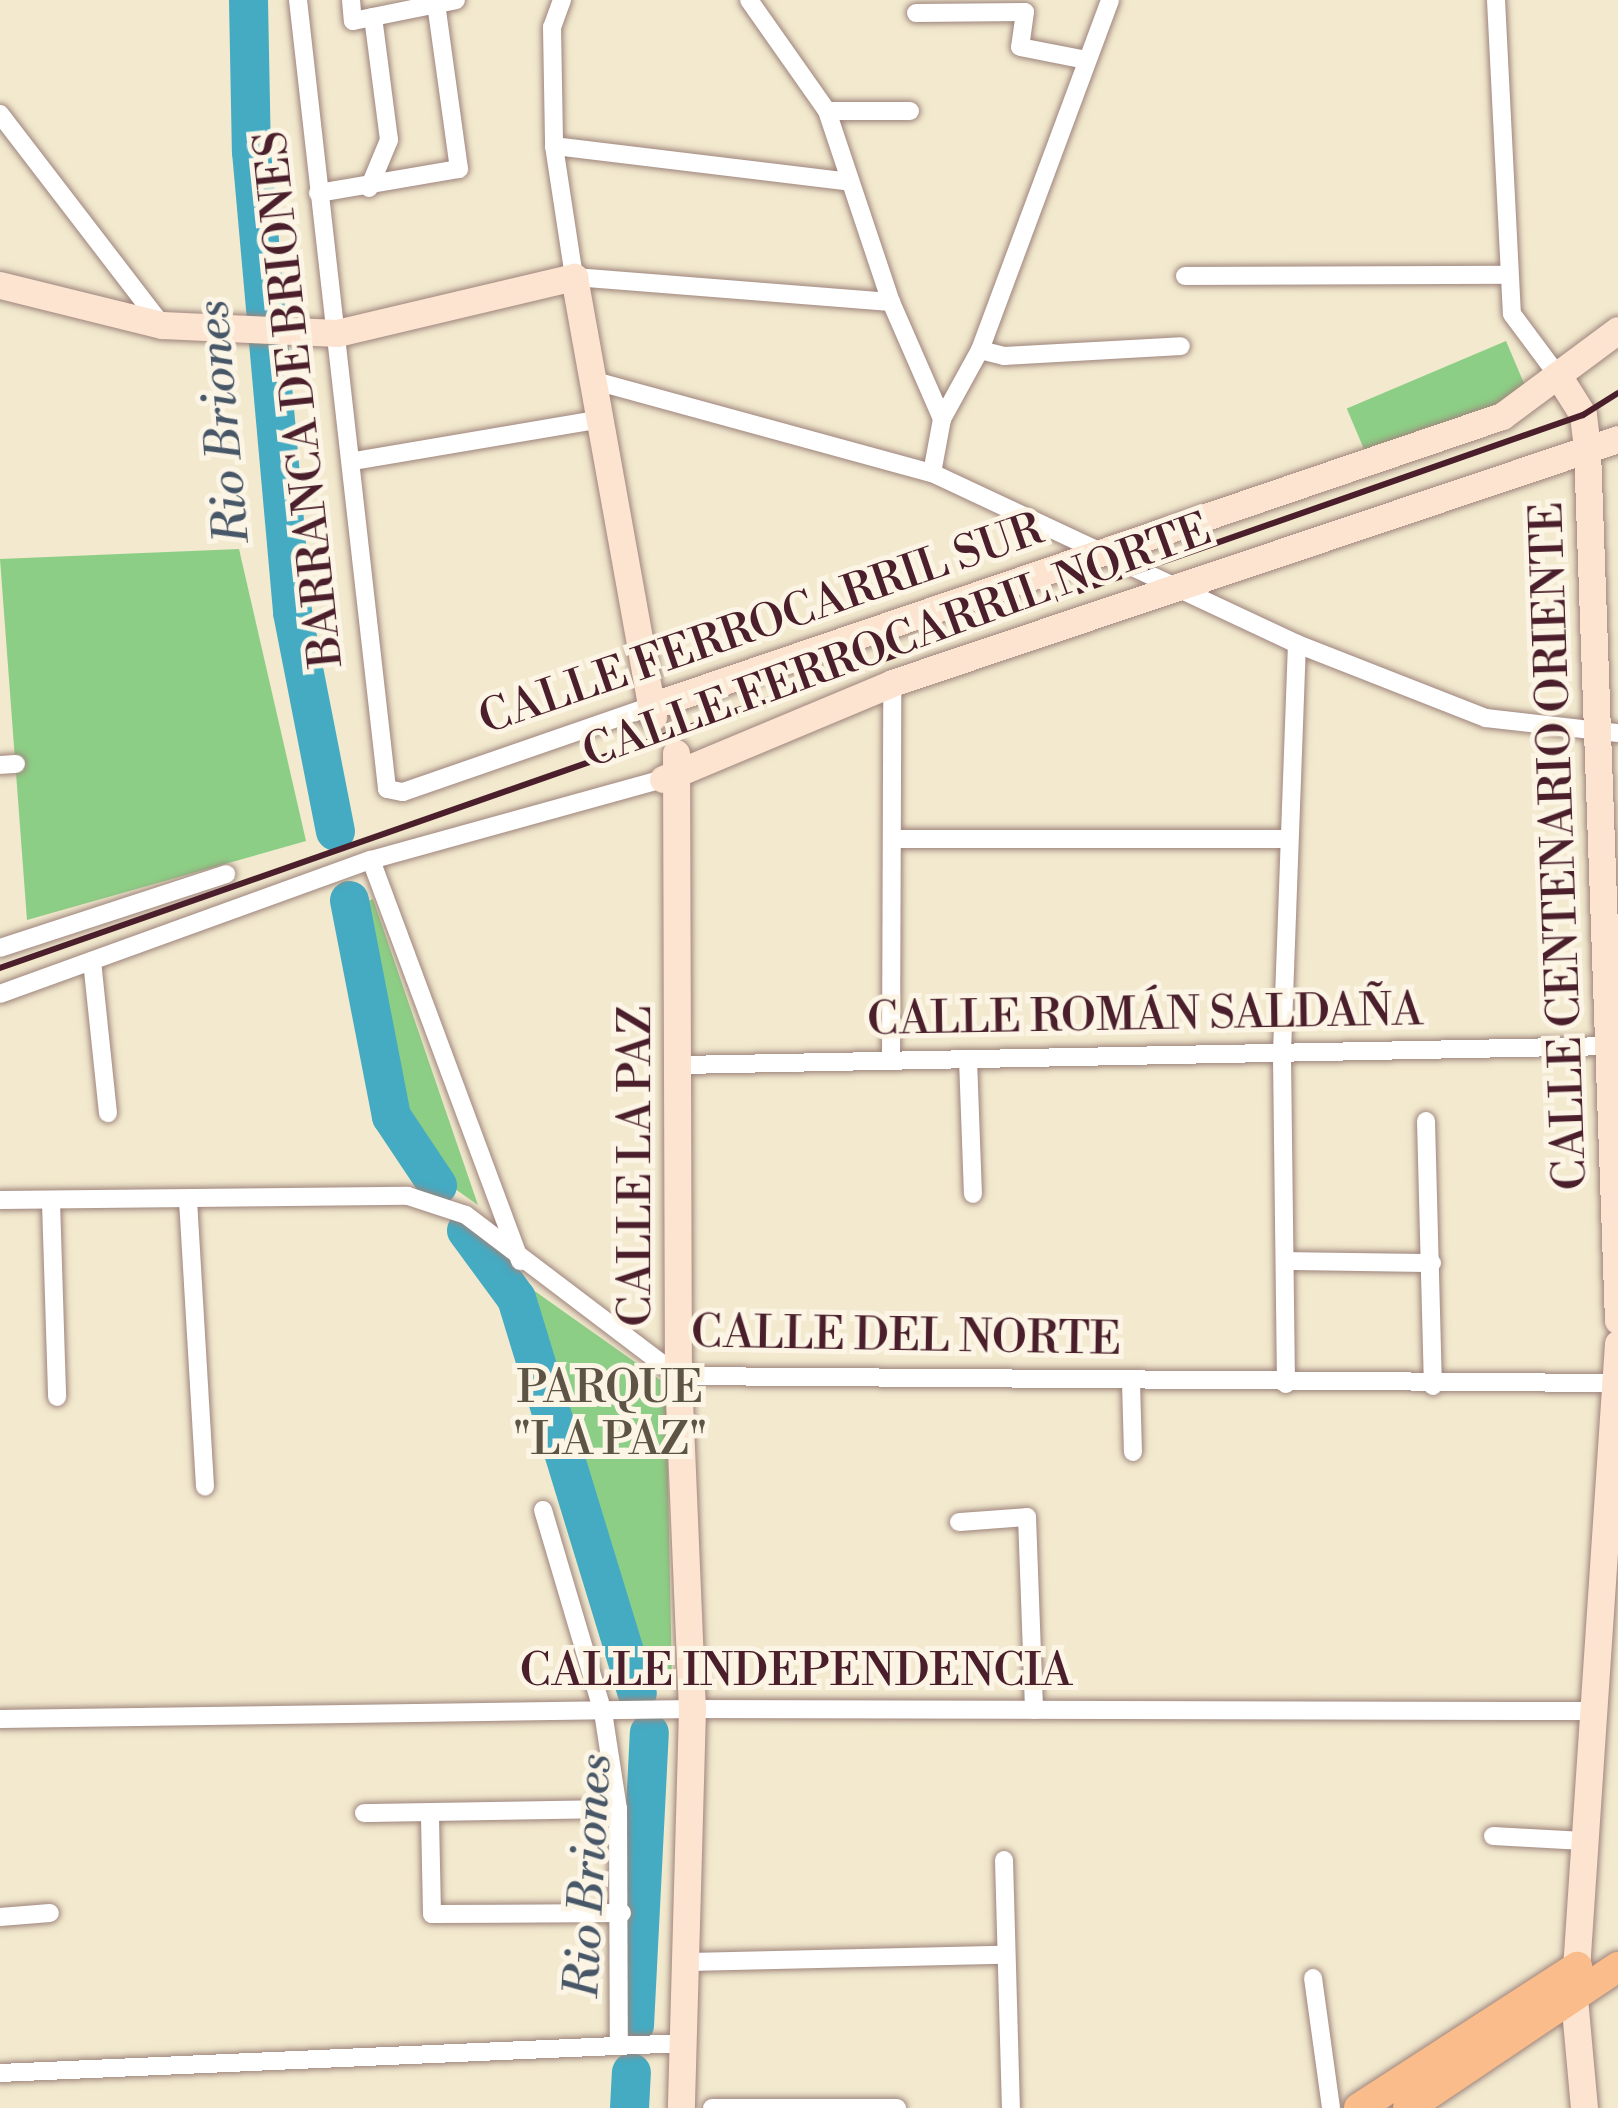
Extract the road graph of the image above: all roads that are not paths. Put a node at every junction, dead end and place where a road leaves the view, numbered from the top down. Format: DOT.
graph roads {
  1 [pos="298,0"];
  2 [pos="351,0"];
  3 [pos="562,0"];
  4 [pos="749,0"];
  5 [pos="1110,0"];
  6 [pos="1496,0"];
  7 [pos="446,2"];
  8 [pos="916,13"];
  9 [pos="363,19"];
  10 [pos="1086,60"];
  11 [pos="827,111"];
  12 [pos="910,111"];
  13 [pos="0,115"];
  14 [pos="554,146"];
  15 [pos="850,182"];
  16 [pos="370,188"];
  17 [pos="318,194"];
  18 [pos="1509,275"];
  19 [pos="1185,276"];
  20 [pos="574,277"];
  21 [pos="0,285"];
  22 [pos="891,302"];
  23 [pos="162,325"];
  24 [pos="1618,330"];
  25 [pos="337,333"];
  26 [pos="1181,346"];
  27 [pos="980,350"];
  28 [pos="1559,376"];
  29 [pos="595,381"];
  30 [pos="942,418"];
  31 [pos="602,419"];
  32 [pos="1618,439"];
  33 [pos="1587,450"];
  34 [pos="354,461"];
  35 [pos="932,473"];
  36 [pos="1100,554"];
  37 [pos="1172,584"];
  38 [pos="1298,644"];
  39 [pos="892,683"];
  40 [pos="657,705"];
  41 [pos="1608,732"];
  42 [pos="670,772"];
  43 [pos="387,788"];
  44 [pos="893,838"];
  45 [pos="1288,838"];
  46 [pos="371,860"];
  47 [pos="226,874"];
  48 [pos="0,948"];
  49 [pos="92,961"];
  50 [pos="0,994"];
  51 [pos="1610,1046"];
  52 [pos="1282,1052"];
  53 [pos="968,1059"];
  54 [pos="891,1060"];
  55 [pos="682,1065"];
  56 [pos="108,1113"];
  57 [pos="1426,1121"];
  58 [pos="973,1194"];
  59 [pos="0,1200"];
  60 [pos="188,1200"];
  61 [pos="51,1202"];
  62 [pos="1288,1261"];
  63 [pos="1432,1263"];
  64 [pos="522,1265"];
  65 [pos="1618,1320"];
  66 [pos="1618,1342"];
  67 [pos="678,1376"];
  68 [pos="1131,1382"];
  69 [pos="1286,1384"];
  70 [pos="1613,1384"];
  71 [pos="1433,1387"];
  72 [pos="58,1397"];
  73 [pos="1133,1452"];
  74 [pos="205,1486"];
  75 [pos="543,1510"];
  76 [pos="959,1522"];
  77 [pos="692,1709"];
  78 [pos="1034,1710"];
  79 [pos="1592,1711"];
  80 [pos="603,1712"];
  81 [pos="0,1719"];
  82 [pos="618,1809"];
  83 [pos="364,1813"];
  84 [pos="430,1818"];
  85 [pos="1492,1836"];
  86 [pos="1584,1841"];
  87 [pos="1004,1860"];
  88 [pos="50,1913"];
  89 [pos="622,1913"];
  90 [pos="0,1917"];
  91 [pos="1004,1955"];
  92 [pos="687,1962"];
  93 [pos="1577,1967"];
  94 [pos="1618,1967"];
  95 [pos="1313,1978"];
  96 [pos="1574,1999"];
  97 [pos="684,2043"];
  98 [pos="619,2046"];
  99 [pos="0,2073"];
  100 [pos="682,2108"];
  101 [pos="712,2108"];
  102 [pos="897,2108"];
  103 [pos="1011,2108"];
  104 [pos="1331,2108"];
  105 [pos="1359,2108"];
  106 [pos="1408,2108"];
  107 [pos="1584,2108"];
  1 -- 17 [label="street, BARRANCA DE BRIONES"];
  2 -- 9 [label="street"];
  3 -- 14 [label="street"];
  4 -- 11 [label="street"];
  5 -- 10 [label="street"];
  6 -- 18 [label="street"];
  7 -- 9 [label="street"];
  7 -- 16 [label="street"];
  8 -- 10 [label="street"];
  9 -- 16 [label="street"];
  10 -- 27 [label="street"];
  11 -- 12 [label="street"];
  11 -- 15 [label="street"];
  13 -- 23 [label="street"];
  14 -- 15 [label="street"];
  14 -- 20 [label="street"];
  15 -- 22 [label="street"];
  16 -- 17 [label="street"];
  17 -- 25 [label="street, BARRANCA DE BRIONES"];
  18 -- 19 [label="street"];
  18 -- 28 [label="street"];
  20 -- 22 [label="street"];
  20 -- 25 [label="main road"];
  20 -- 29 [label="main road"];
  21 -- 23 [label="main road"];
  22 -- 30 [label="street"];
  23 -- 25 [label="main road"];
  24 -- 28 [label="main road, CALLE FERROCARRIL SUR"];
  25 -- 34 [label="street, BARRANCA DE BRIONES"];
  26 -- 27 [label="street"];
  27 -- 30 [label="street"];
  28 -- 33 [label="main road, CALLE CENTENARIO ORIENTE"];
  28 -- 36 [label="main road, CALLE FERROCARRIL SUR"];
  29 -- 31 [label="main road"];
  29 -- 35 [label="street"];
  30 -- 35 [label="street"];
  31 -- 34 [label="street"];
  31 -- 40 [label="main road"];
  32 -- 33 [label="main road, CALLE FERROCARRIL NORTE"];
  33 -- 37 [label="main road, CALLE FERROCARRIL NORTE"];
  33 -- 41 [label="main road, CALLE CENTENARIO ORIENTE"];
  34 -- 43 [label="street, BARRANCA DE BRIONES"];
  35 -- 36 [label="street"];
  36 -- 37 [label="street"];
  36 -- 40 [label="main road, CALLE FERROCARRIL SUR"];
  37 -- 38 [label="street"];
  37 -- 39 [label="main road, CALLE FERROCARRIL NORTE"];
  38 -- 41 [label="street"];
  38 -- 45 [label="street"];
  39 -- 42 [label="main road, CALLE FERROCARRIL NORTE"];
  39 -- 44 [label="street"];
  40 -- 43 [label="street, CALLE FERROCARRIL SUR"];
  41 -- 51 [label="main road, CALLE CENTENARIO ORIENTE"];
  42 -- 46 [label="street, CALLE FERROCARRIL NORTE"];
  42 -- 55 [label="main road, CALLE LA PAZ"];
  44 -- 45 [label="street"];
  44 -- 54 [label="street"];
  45 -- 52 [label="street"];
  46 -- 49 [label="street, CALLE FERROCARRIL NORTE"];
  46 -- 64 [label="street"];
  47 -- 48 [label="street"];
  49 -- 50 [label="street, CALLE FERROCARRIL NORTE"];
  49 -- 56 [label="street"];
  51 -- 52 [label="street, CALLE ROMÁN SALDAÑA"];
  51 -- 65 [label="main road, CALLE CENTENARIO ORIENTE"];
  52 -- 53 [label="street, CALLE ROMÁN SALDAÑA"];
  52 -- 62 [label="street"];
  53 -- 54 [label="street, CALLE ROMÁN SALDAÑA"];
  53 -- 58 [label="street"];
  54 -- 55 [label="street, CALLE ROMÁN SALDAÑA"];
  55 -- 67 [label="main road, CALLE LA PAZ"];
  57 -- 63 [label="street"];
  59 -- 61 [label="street, CALLE DEL NORTE"];
  60 -- 61 [label="street, CALLE DEL NORTE"];
  60 -- 64 [label="street, CALLE DEL NORTE"];
  60 -- 74 [label="street"];
  61 -- 72 [label="street"];
  62 -- 63 [label="street"];
  62 -- 69 [label="street"];
  63 -- 71 [label="street"];
  64 -- 67 [label="street, CALLE DEL NORTE"];
  66 -- 70 [label="main road"];
  67 -- 68 [label="street, CALLE DEL NORTE"];
  67 -- 77 [label="main road, CALLE LA PAZ"];
  68 -- 69 [label="street, CALLE DEL NORTE"];
  68 -- 73 [label="street"];
  69 -- 71 [label="street, CALLE DEL NORTE"];
  70 -- 71 [label="street, CALLE DEL NORTE"];
  70 -- 79 [label="main road"];
  75 -- 80 [label="street"];
  76 -- 78 [label="street"];
  77 -- 78 [label="street, CALLE INDEPENDENCIA"];
  77 -- 80 [label="street, CALLE INDEPENDENCIA"];
  77 -- 92 [label="main road, CALLE LA PAZ"];
  78 -- 79 [label="street, CALLE INDEPENDENCIA"];
  79 -- 86 [label="main road"];
  80 -- 81 [label="street, CALLE INDEPENDENCIA"];
  80 -- 82 [label="street"];
  82 -- 84 [label="street"];
  82 -- 89 [label="street"];
  83 -- 84 [label="street"];
  84 -- 89 [label="street"];
  85 -- 86 [label="street"];
  86 -- 93 [label="main road"];
  87 -- 91 [label="street"];
  88 -- 90 [label="street"];
  89 -- 98 [label="street"];
  91 -- 92 [label="street"];
  91 -- 103 [label="street"];
  92 -- 97 [label="main road, CALLE LA PAZ"];
  93 -- 96 [label="main road"];
  93 -- 105 [label="main road"];
  94 -- 96 [label="main road"];
  95 -- 104 [label="street"];
  96 -- 106 [label="main road"];
  96 -- 107 [label="main road"];
  97 -- 98 [label="street"];
  97 -- 100 [label="main road, CALLE LA PAZ"];
  98 -- 99 [label="street"];
  101 -- 102 [label="street"];
}
